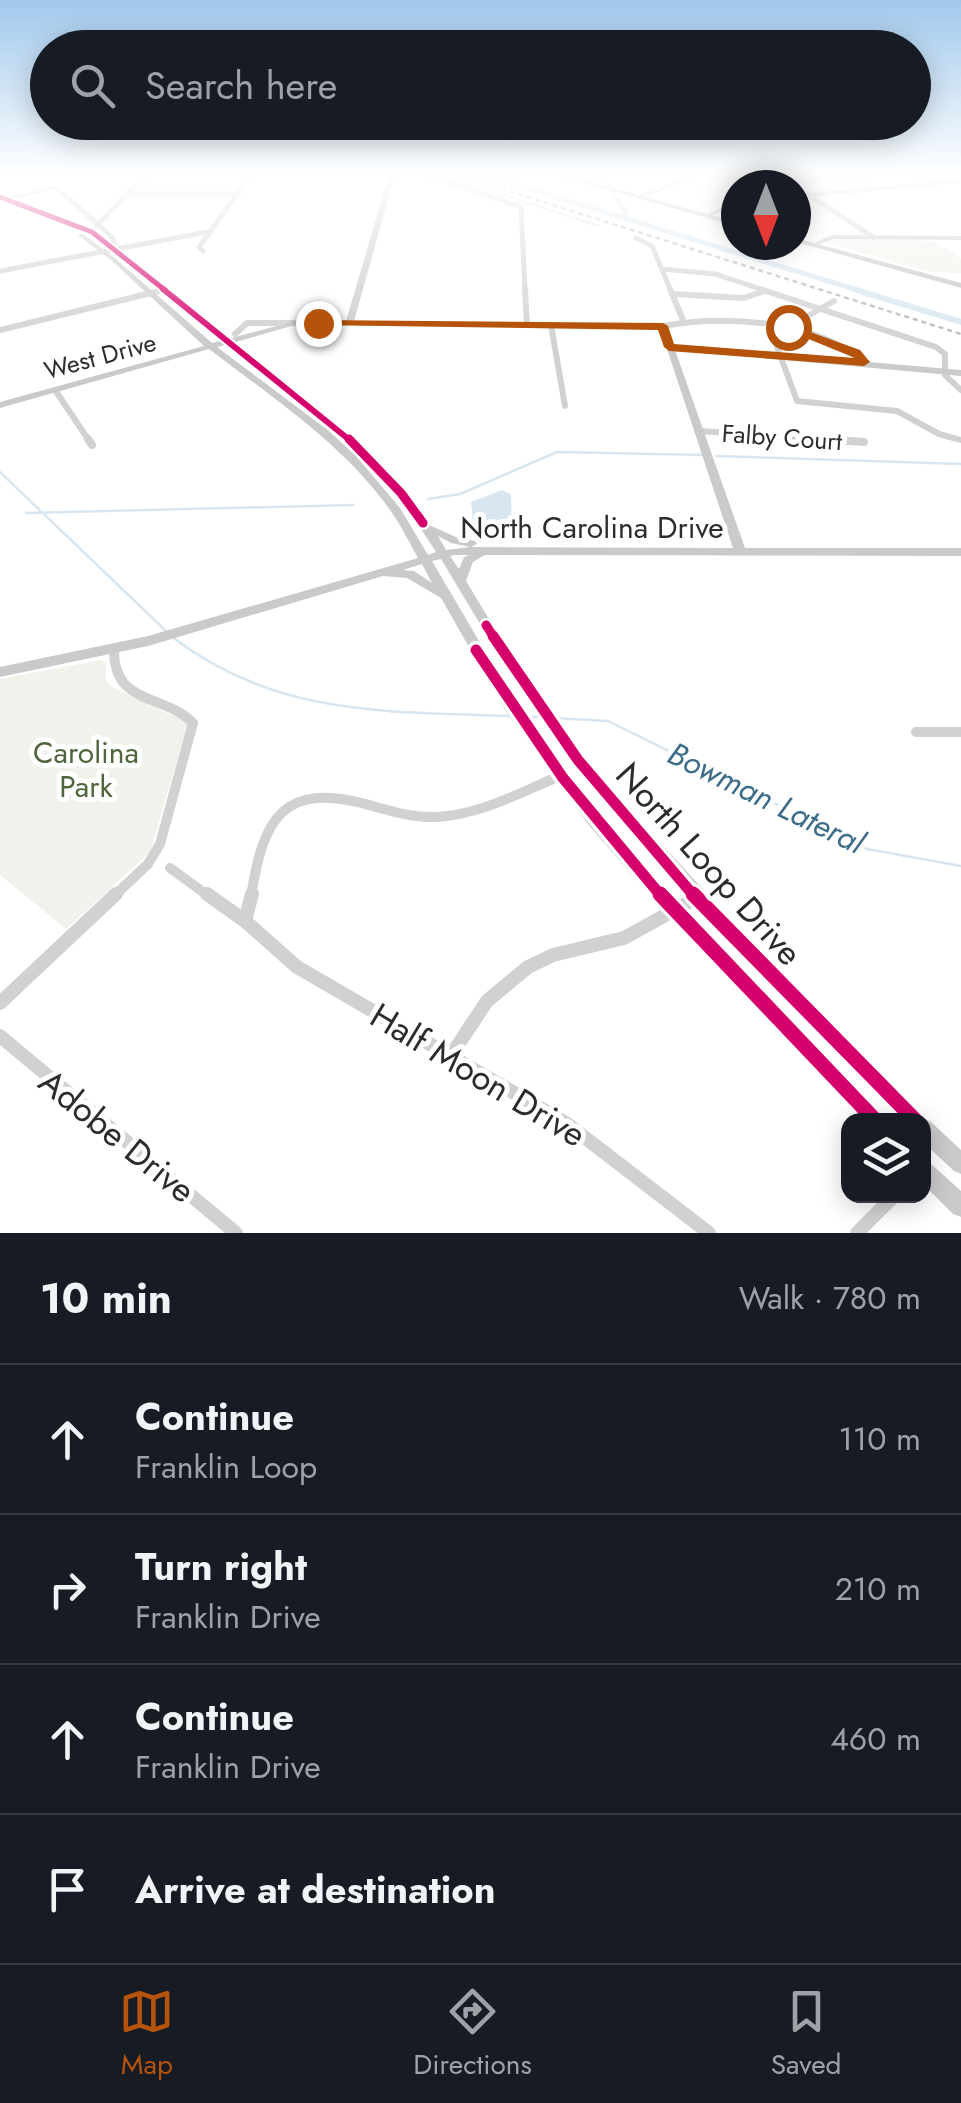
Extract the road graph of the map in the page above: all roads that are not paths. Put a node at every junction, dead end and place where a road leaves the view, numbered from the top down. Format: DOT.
graph roads {
  1 [pos="74,233"];
  2 [pos="89,233"];
  3 [pos="106,233"];
  4 [pos="203,233"];
  5 [pos="211,233"];
  6 [pos="375,233"];
  7 [pos="522,233"];
  8 [pos="866,233"];
  9 [pos="873,237"];
  10 [pos="636,238"];
  11 [pos="961,238"];
  12 [pos="812,245"];
  13 [pos="116,248"];
  14 [pos="101,250"];
  15 [pos="203,251"];
  16 [pos="663,270"];
  17 [pos="0,271"];
  18 [pos="961,286"];
  19 [pos="164,290"];
  20 [pos="764,291"];
  21 [pos="150,293"];
  22 [pos="673,294"];
  23 [pos="834,300"];
  24 [pos="820,309"];
  25 [pos="683,320"];
  26 [pos="349,323"];
  27 [pos="527,325"];
  28 [pos="551,325"];
  29 [pos="663,326"];
  30 [pos="788,327"];
  31 [pos="0,330"];
  32 [pos="231,338"];
  33 [pos="776,344"];
  34 [pos="211,347"];
  35 [pos="669,347"];
  36 [pos="783,356"];
  37 [pos="864,362"];
  38 [pos="944,371"];
  39 [pos="961,373"];
  40 [pos="55,390"];
  41 [pos="961,390"];
  42 [pos="0,405"];
  43 [pos="565,406"];
  44 [pos="700,431"];
  45 [pos="961,440"];
  46 [pos="864,442"];
  47 [pos="92,445"];
  48 [pos="367,454"];
  49 [pos="352,458"];
  50 [pos="403,522"];
  51 [pos="423,523"];
  52 [pos="493,549"];
  53 [pos="740,551"];
  54 [pos="961,552"];
  55 [pos="443,553"];
  56 [pos="424,557"];
  57 [pos="388,568"];
  58 [pos="370,574"];
  59 [pos="460,581"];
  60 [pos="446,598"];
  61 [pos="114,650"];
  62 [pos="0,672"];
  63 [pos="916,732"];
  64 [pos="961,732"];
  65 [pos="560,776"];
  66 [pos="170,868"];
  67 [pos="698,896"];
  68 [pos="674,911"];
  69 [pos="245,921"];
  70 [pos="0,1003"];
  71 [pos="0,1036"];
  72 [pos="452,1054"];
  73 [pos="868,1113"];
  74 [pos="908,1113"];
  75 [pos="931,1136"];
  76 [pos="961,1164"];
  77 [pos="931,1178"];
  78 [pos="887,1203"];
  79 [pos="961,1206"];
  80 [pos="236,1233"];
  81 [pos="709,1233"];
  82 [pos="856,1233"];
  1 -- 14 [label="main road, North Loop Drive"];
  2 -- 13 [label="main road, North Loop Drive"];
  3 -- 13 [label="street"];
  4 -- 13 [label="street"];
  5 -- 15 [label="street"];
  6 -- 26 [label="main road"];
  7 -- 27 [label="street"];
  8 -- 9 [label="street"];
  9 -- 11 [label="main road"];
  9 -- 12 [label="main road"];
  10 -- 16 [label="street"];
  12 -- 18 [label="main road"];
  13 -- 14 [label="street"];
  13 -- 19 [label="main road, North Loop Drive"];
  14 -- 17 [label="street"];
  14 -- 21 [label="main road, North Loop Drive"];
  16 -- 20 [label="street"];
  16 -- 22 [label="street"];
  19 -- 21 [label="street"];
  19 -- 32 [label="main road, North Loop Drive"];
  20 -- 22 [label="street"];
  20 -- 24 [label="street"];
  21 -- 31 [label="street"];
  21 -- 34 [label="main road, North Loop Drive"];
  22 -- 25 [label="street"];
  23 -- 24 [label="street"];
  24 -- 30 [label="street"];
  24 -- 38 [label="street"];
  25 -- 29 [label="street"];
  25 -- 30 [label="street"];
  26 -- 27 [label="main road, West Drive"];
  26 -- 32 [label="main road, West Drive"];
  27 -- 28 [label="main road, West Drive"];
  28 -- 29 [label="main road, West Drive"];
  28 -- 43 [label="street"];
  29 -- 35 [label="main road"];
  30 -- 37 [label="street"];
  32 -- 34 [label="main road, West Drive"];
  32 -- 48 [label="main road, North Loop Drive"];
  33 -- 36 [label="street"];
  34 -- 40 [label="main road, West Drive"];
  34 -- 49 [label="main road, North Loop Drive"];
  35 -- 36 [label="main road"];
  35 -- 44 [label="main road"];
  36 -- 37 [label="main road"];
  36 -- 45 [label="street"];
  37 -- 38 [label="main road"];
  38 -- 39 [label="main road"];
  38 -- 41 [label="street"];
  40 -- 42 [label="main road, West Drive"];
  40 -- 47 [label="street"];
  44 -- 46 [label="street, Falby Court"];
  44 -- 53 [label="main road"];
  48 -- 49 [label="main road"];
  48 -- 51 [label="main road, North Loop Drive"];
  49 -- 50 [label="main road, North Loop Drive"];
  50 -- 56 [label="main road, North Loop Drive"];
  50 -- 57 [label="main road"];
  51 -- 52 [label="main road"];
  51 -- 55 [label="main road, North Loop Drive"];
  52 -- 53 [label="main road, North Carolina Drive"];
  52 -- 55 [label="main road, North Carolina Drive"];
  52 -- 59 [label="main road"];
  53 -- 54 [label="main road, North Carolina Drive"];
  55 -- 56 [label="main road, North Carolina Drive"];
  55 -- 59 [label="main road, North Loop Drive"];
  56 -- 57 [label="main road, North Carolina Drive"];
  56 -- 60 [label="main road, North Loop Drive"];
  57 -- 58 [label="main road, North Carolina Drive"];
  58 -- 60 [label="main road"];
  58 -- 61 [label="main road, North Carolina Drive"];
  59 -- 67 [label="main road, North Loop Drive"];
  60 -- 65 [label="main road, North Loop Drive"];
  61 -- 62 [label="main road, North Carolina Drive"];
  61 -- 70 [label="street"];
  63 -- 64 [label="street"];
  65 -- 68 [label="main road, North Loop Drive"];
  65 -- 69 [label="street"];
  66 -- 69 [label="street, Half Moon Drive"];
  67 -- 68 [label="street"];
  67 -- 74 [label="main road, North Loop Drive"];
  68 -- 72 [label="street"];
  68 -- 73 [label="main road, North Loop Drive"];
  69 -- 72 [label="street, Half Moon Drive"];
  71 -- 80 [label="street, Adobe Drive"];
  72 -- 81 [label="street, Half Moon Drive"];
  75 -- 76 [label="main road"];
  77 -- 79 [label="main road"];
  78 -- 82 [label="street"];
}
